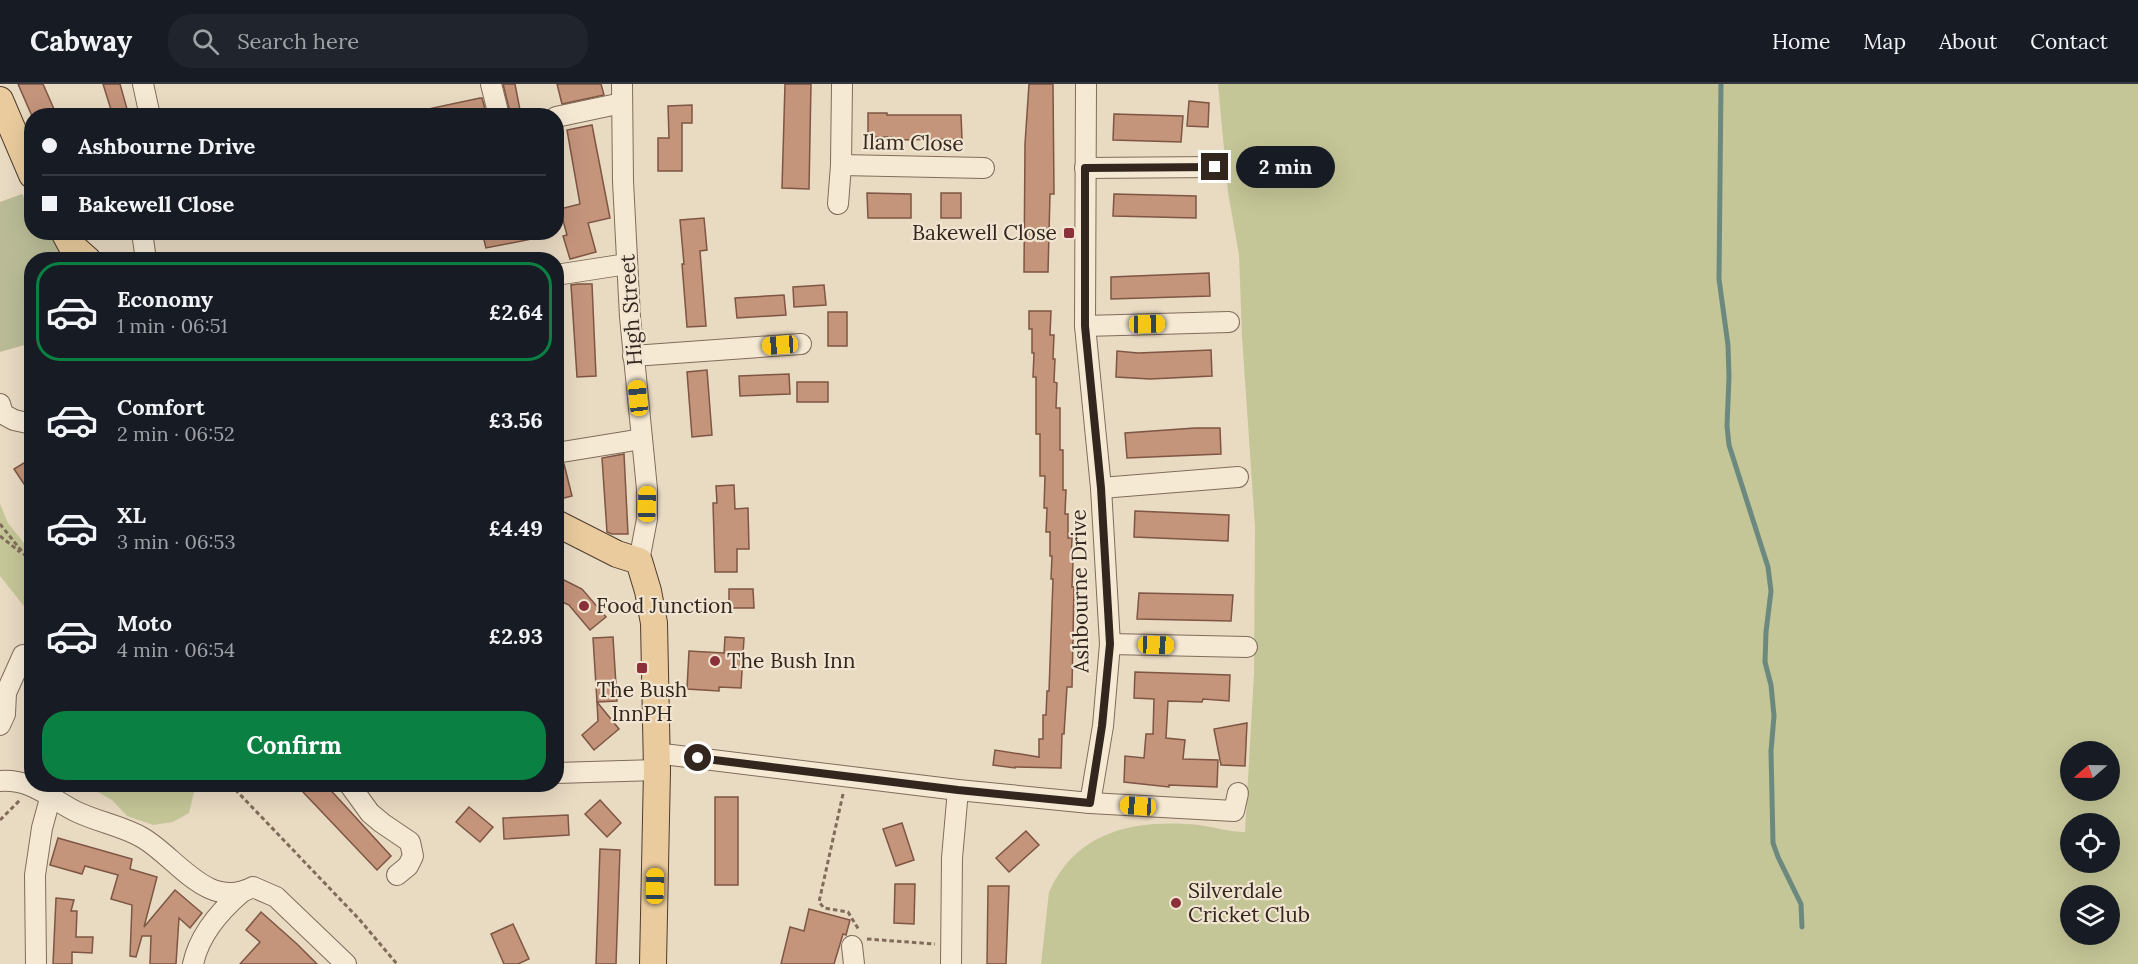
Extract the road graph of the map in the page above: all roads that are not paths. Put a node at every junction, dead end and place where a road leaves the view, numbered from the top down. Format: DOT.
graph roads {
  1 [pos="143,84"];
  2 [pos="491,84"];
  3 [pos="842,84"];
  4 [pos="1086,84"];
  5 [pos="622,93"];
  6 [pos="0,100"];
  7 [pos="148,108"];
  8 [pos="497,108"];
  9 [pos="564,114"];
  10 [pos="24,156"];
  11 [pos="841,165"];
  12 [pos="1215,167"];
  13 [pos="984,168"];
  14 [pos="1085,168"];
  15 [pos="838,204"];
  16 [pos="68,240"];
  17 [pos="79,252"];
  18 [pos="627,264"];
  19 [pos="564,274"];
  20 [pos="1229,322"];
  21 [pos="1085,326"];
  22 [pos="801,344"];
  23 [pos="633,356"];
  24 [pos="0,404"];
  25 [pos="24,422"];
  26 [pos="642,439"];
  27 [pos="564,452"];
  28 [pos="1238,477"];
  29 [pos="1101,488"];
  30 [pos="564,527"];
  31 [pos="639,561"];
  32 [pos="1110,644"];
  33 [pos="1247,647"];
  34 [pos="23,655"];
  35 [pos="0,725"];
  36 [pos="656,762"];
  37 [pos="564,772"];
  38 [pos="0,781"];
  39 [pos="24,784"];
  40 [pos="958,790"];
  41 [pos="47,792"];
  42 [pos="356,792"];
  43 [pos="1238,793"];
  44 [pos="51,795"];
  45 [pos="1090,803"];
  46 [pos="397,875"];
  47 [pos="241,893"];
  48 [pos="951,955"];
  49 [pos="36,964"];
  50 [pos="193,964"];
  51 [pos="346,964"];
  52 [pos="653,964"];
  1 -- 7 [label="street"];
  2 -- 8 [label="street"];
  3 -- 11 [label="street"];
  4 -- 14 [label="street, Ashbourne Drive"];
  5 -- 9 [label="street"];
  5 -- 18 [label="street, High Street"];
  6 -- 10 [label="main road"];
  11 -- 13 [label="street, Ilam Close"];
  11 -- 15 [label="street"];
  12 -- 14 [label="street"];
  14 -- 21 [label="street, Ashbourne Drive"];
  16 -- 17 [label="main road"];
  18 -- 19 [label="street"];
  18 -- 23 [label="street, High Street"];
  20 -- 21 [label="street"];
  21 -- 29 [label="street, Ashbourne Drive"];
  22 -- 23 [label="street"];
  23 -- 26 [label="street, High Street"];
  24 -- 25 [label="street"];
  26 -- 27 [label="street"];
  26 -- 31 [label="street, High Street"];
  28 -- 29 [label="street"];
  29 -- 32 [label="street, Ashbourne Drive"];
  30 -- 31 [label="main road"];
  31 -- 36 [label="main road, High Street"];
  32 -- 33 [label="street"];
  32 -- 45 [label="street, Ashbourne Drive"];
  34 -- 35 [label="street"];
  36 -- 37 [label="street"];
  36 -- 40 [label="street"];
  36 -- 52 [label="main road, High Street"];
  38 -- 39 [label="street"];
  40 -- 45 [label="street"];
  40 -- 48 [label="street"];
  41 -- 44 [label="street"];
  42 -- 46 [label="street"];
  43 -- 45 [label="street"];
  44 -- 47 [label="street"];
  44 -- 49 [label="street"];
  47 -- 50 [label="street"];
  47 -- 51 [label="street"];
}
